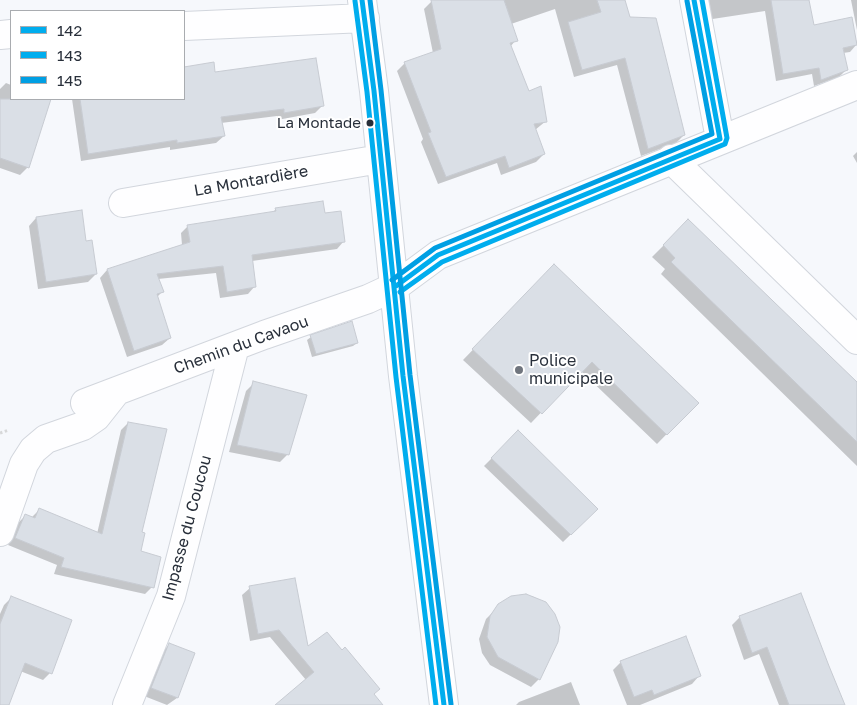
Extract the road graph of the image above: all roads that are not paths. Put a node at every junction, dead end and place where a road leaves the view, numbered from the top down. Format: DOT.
graph roads {
  1 [pos="694,0"];
  2 [pos="363,9"];
  3 [pos="185,26"];
  4 [pos="857,85"];
  5 [pos="720,139"];
  6 [pos="380,159"];
  7 [pos="670,160"];
  8 [pos="123,203"];
  9 [pos="396,286"];
  10 [pos="857,340"];
  11 [pos="235,346"];
  12 [pos="116,392"];
  13 [pos="85,403"];
  14 [pos="0,532"];
  15 [pos="127,705"];
  16 [pos="444,705"];
  1 -- 5 [label="street"];
  2 -- 3 [label="street"];
  2 -- 6 [label="street"];
  4 -- 5 [label="street, Chemin du Cavaou"];
  5 -- 7 [label="street, Chemin du Cavaou"];
  6 -- 8 [label="street, La Montardière"];
  6 -- 9 [label="street"];
  7 -- 9 [label="street, Chemin du Cavaou"];
  7 -- 10 [label="street"];
  9 -- 11 [label="street, Chemin du Cavaou"];
  9 -- 16 [label="street"];
  11 -- 12 [label="street, Chemin du Cavaou"];
  11 -- 15 [label="street, Impasse du Coucou"];
  12 -- 13 [label="street, Chemin du Cavaou"];
  12 -- 14 [label="street"];
}
